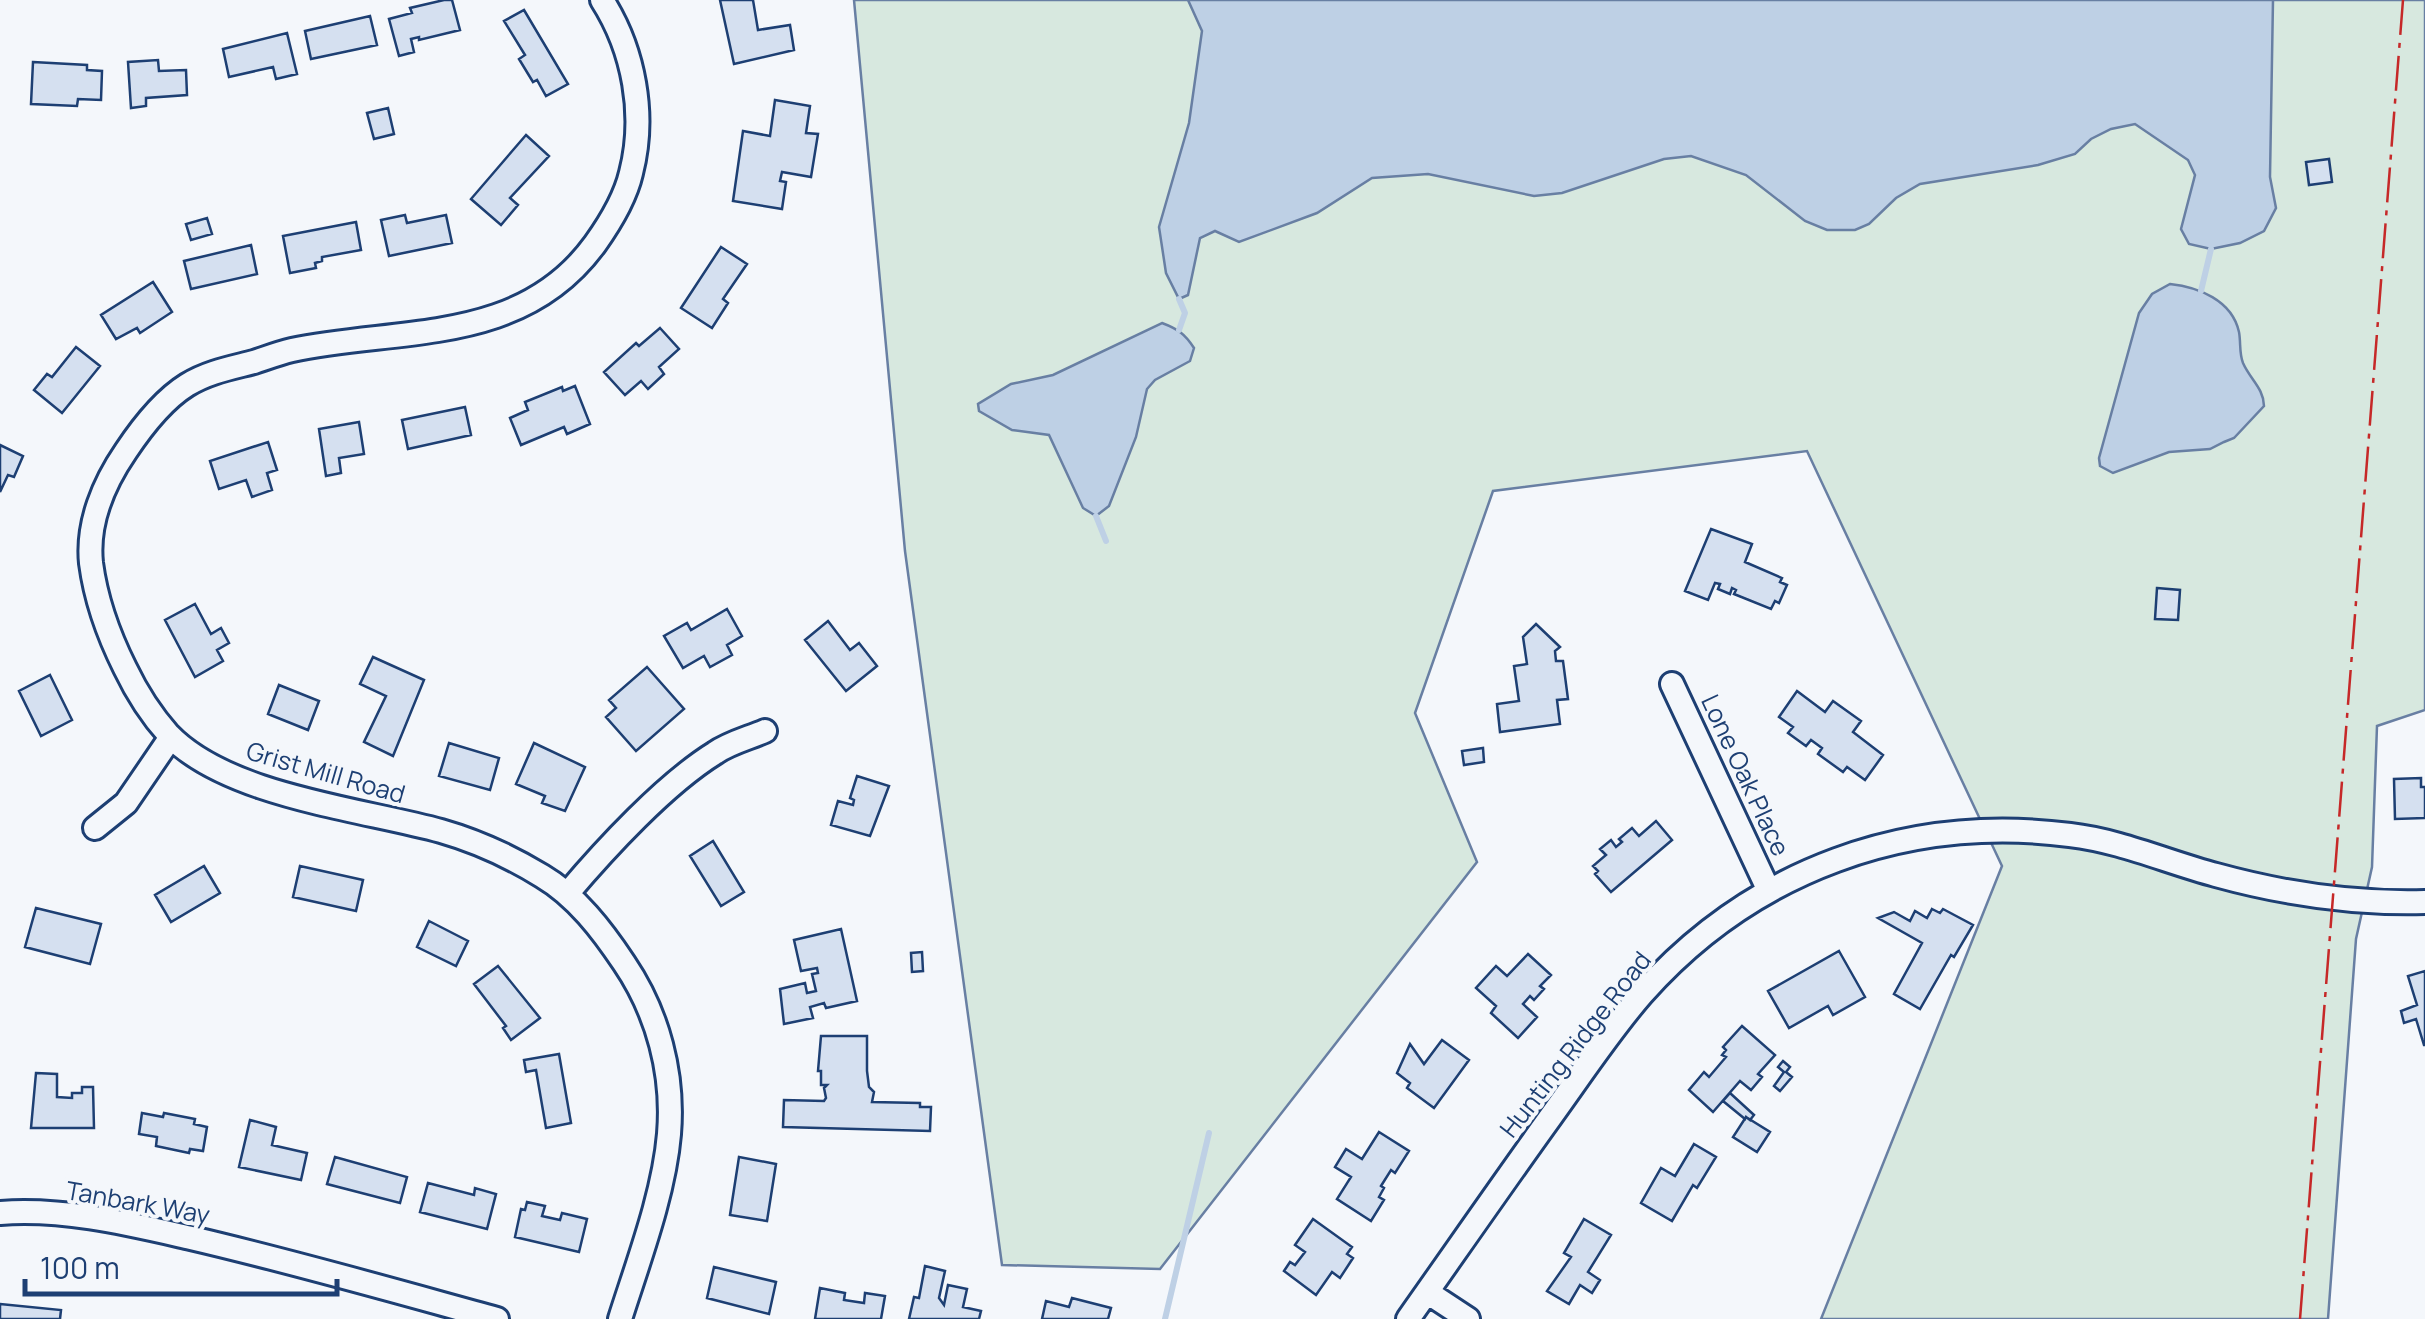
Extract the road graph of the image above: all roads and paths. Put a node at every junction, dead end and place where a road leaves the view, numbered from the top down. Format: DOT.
graph roads {
  1 [pos="602,0"];
  2 [pos="1672,684"];
  3 [pos="765,731"];
  4 [pos="171,737"];
  5 [pos="95,828"];
  6 [pos="1770,890"];
  7 [pos="567,894"];
  8 [pos="2425,902"];
  9 [pos="0,1213"];
  10 [pos="1427,1292"];
  11 [pos="497,1319"];
  12 [pos="620,1319"];
  13 [pos="1408,1319"];
  14 [pos="1468,1319"];
  1 -- 4 [label="street, Grist Mill Road"];
  2 -- 6 [label="street, Lone Oak Place"];
  3 -- 7 [label="street"];
  4 -- 5 [label="street"];
  4 -- 7 [label="street, Grist Mill Road"];
  6 -- 8 [label="street, Hunting Ridge Road"];
  6 -- 10 [label="street, Hunting Ridge Road"];
  7 -- 12 [label="street, Grist Mill Road"];
  9 -- 11 [label="street, Tanbark Way"];
  10 -- 13 [label="street, Hunting Ridge Road"];
  10 -- 14 [label="street"];
}
